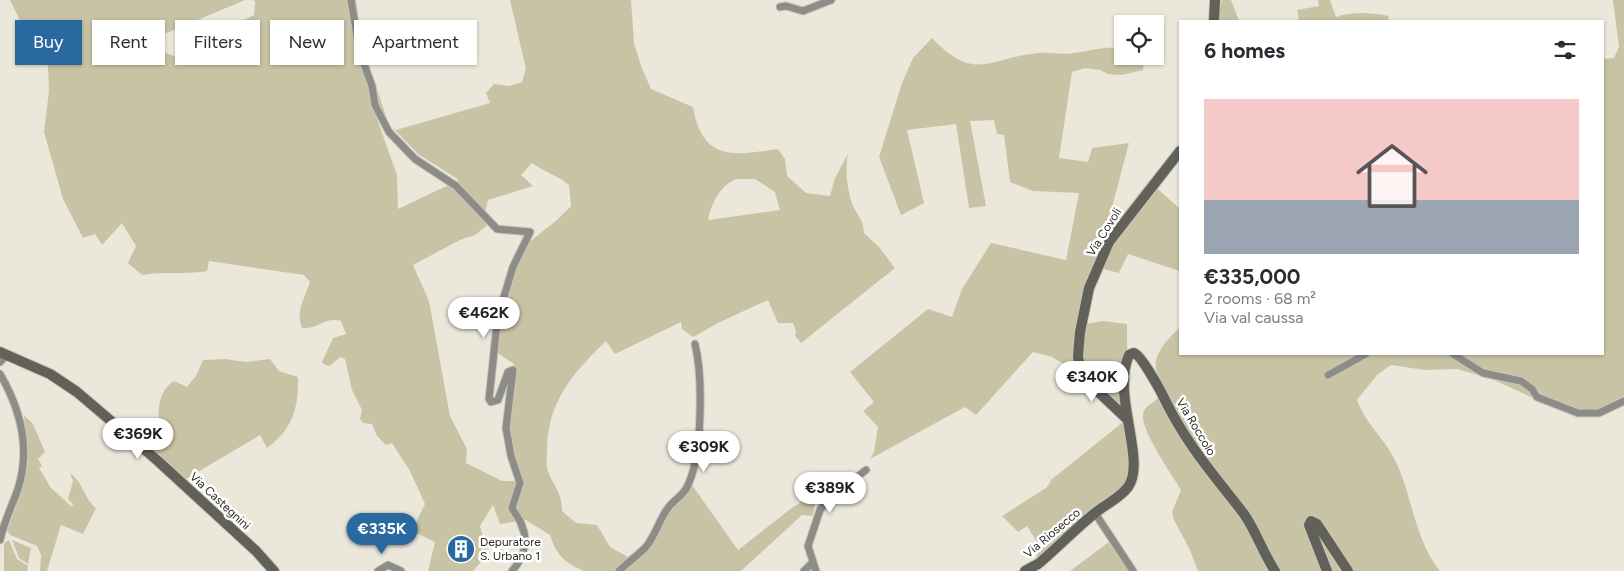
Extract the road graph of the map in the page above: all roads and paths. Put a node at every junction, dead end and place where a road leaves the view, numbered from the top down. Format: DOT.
graph roads {
  1 [pos="351,0"];
  2 [pos="831,0"];
  3 [pos="1215,0"];
  4 [pos="780,7"];
  5 [pos="1214,20"];
  6 [pos="1179,152"];
  7 [pos="695,344"];
  8 [pos="0,352"];
  9 [pos="1364,355"];
  10 [pos="1455,355"];
  11 [pos="12,357"];
  12 [pos="0,362"];
  13 [pos="0,374"];
  14 [pos="1328,375"];
  15 [pos="1624,401"];
  16 [pos="1126,418"];
  17 [pos="866,470"];
  18 [pos="1095,513"];
  19 [pos="0,540"];
  20 [pos="813,562"];
  21 [pos="274,571"];
  22 [pos="378,571"];
  23 [pos="401,571"];
  24 [pos="512,571"];
  25 [pos="619,571"];
  26 [pos="804,571"];
  27 [pos="816,571"];
  28 [pos="1025,571"];
  29 [pos="1133,571"];
  30 [pos="1275,571"];
  31 [pos="1327,571"];
  32 [pos="1348,571"];
  1 -- 24 [label="street"];
  2 -- 4 [label="street"];
  3 -- 5 [label="street"];
  6 -- 16 [label="street, Via Covoli"];
  7 -- 25 [label="street"];
  8 -- 11 [label="street, Via Castegnini"];
  9 -- 14 [label="street"];
  10 -- 15 [label="street"];
  11 -- 12 [label="street"];
  11 -- 21 [label="street, Via Castegnini"];
  13 -- 19 [label="street"];
  16 -- 18 [label="street, Via Riosecco"];
  16 -- 30 [label="street, Via Roccolo"];
  17 -- 20 [label="street"];
  18 -- 28 [label="street, Via Riosecco"];
  18 -- 29 [label="street, Via Riosecco"];
  20 -- 26 [label="street"];
  20 -- 27 [label="street"];
  22 -- 23 [label="street"];
  31 -- 32 [label="street"];
}
